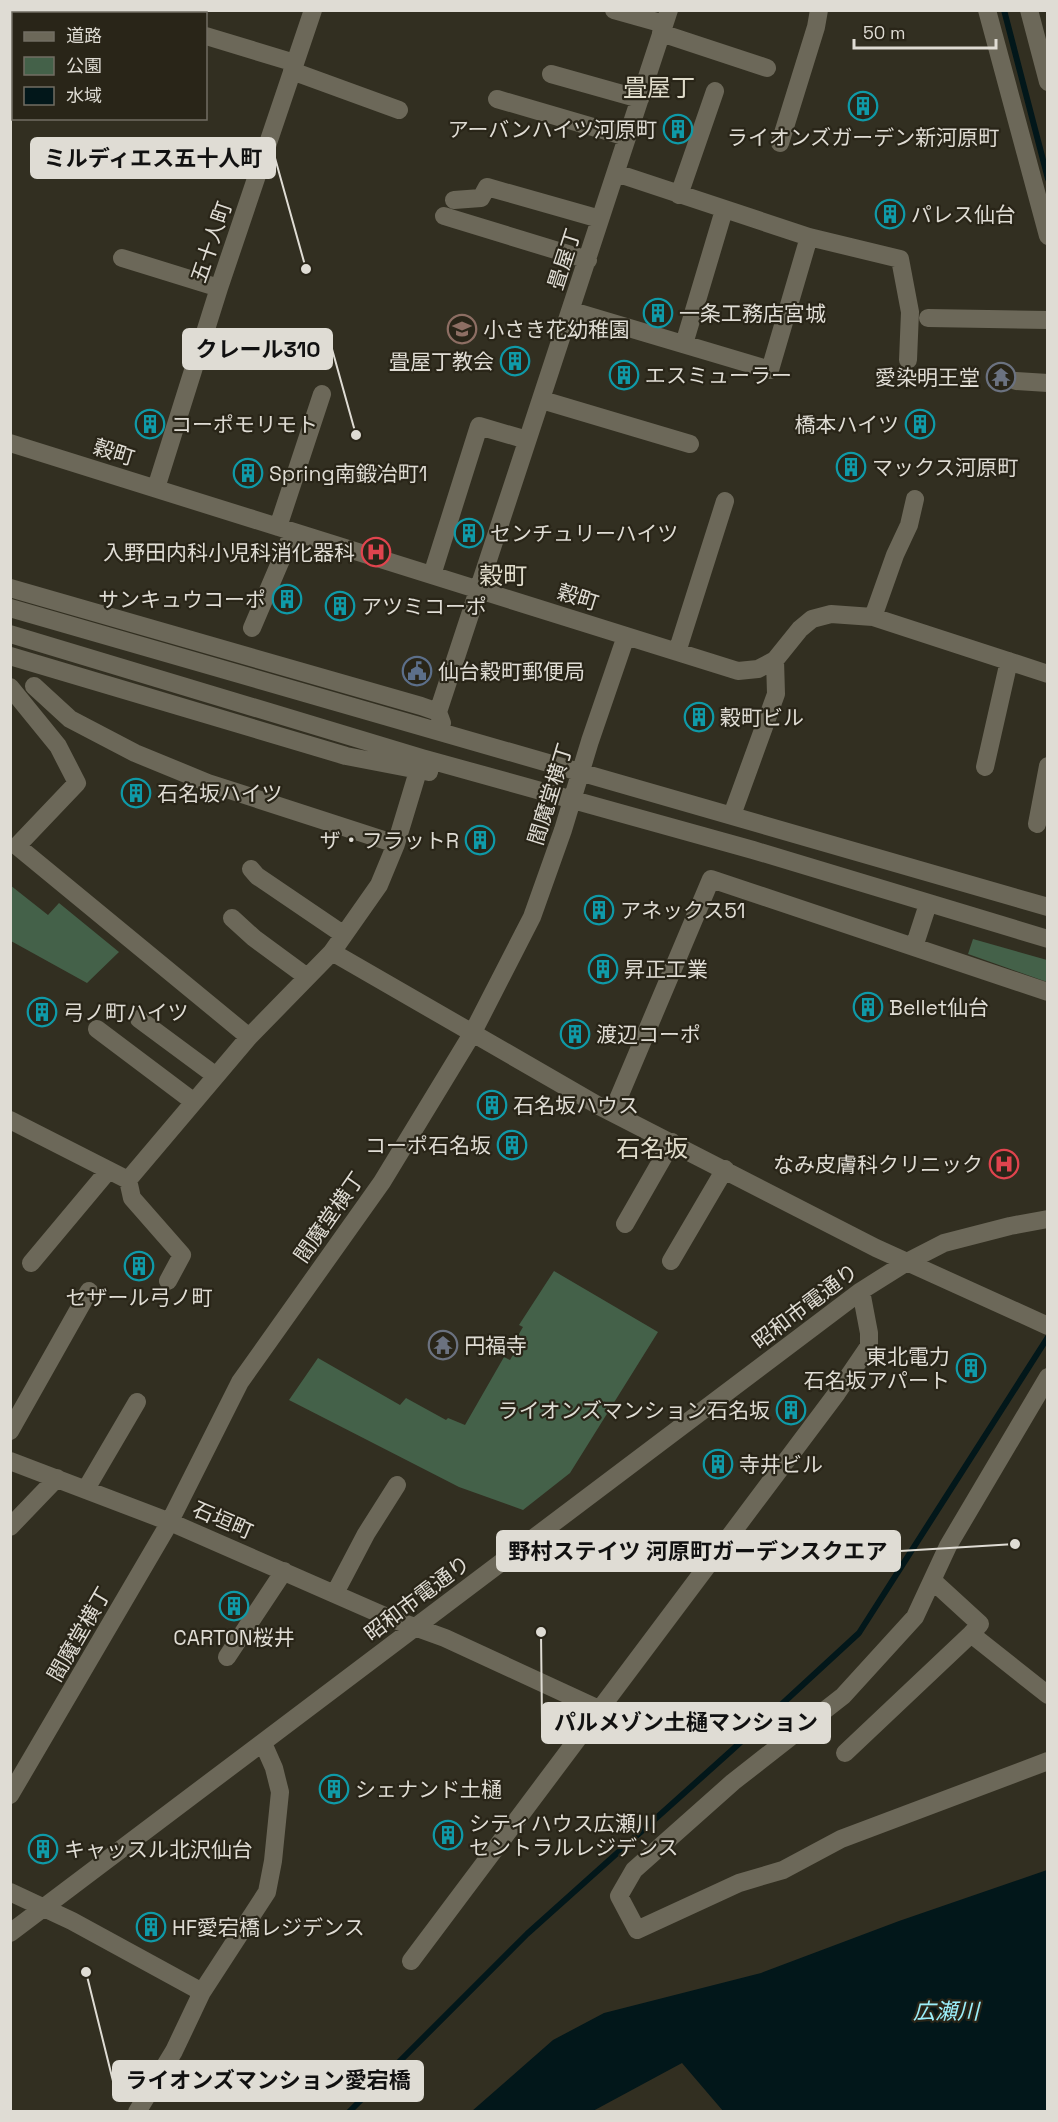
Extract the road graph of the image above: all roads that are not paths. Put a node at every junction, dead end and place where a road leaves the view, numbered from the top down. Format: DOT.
graph roads {
  1 [pos="313,10"];
  2 [pos="614,10"];
  3 [pos="819,10"];
  4 [pos="987,10"];
  5 [pos="1029,10"];
  6 [pos="665,22"];
  7 [pos="207,36"];
  8 [pos="294,67"];
  9 [pos="767,68"];
  10 [pos="550,74"];
  11 [pos="1047,82"];
  12 [pos="715,91"];
  13 [pos="497,99"];
  14 [pos="640,99"];
  15 [pos="399,110"];
  16 [pos="627,137"];
  17 [pos="780,143"];
  18 [pos="616,173"];
  19 [pos="679,195"];
  20 [pos="454,200"];
  21 [pos="724,210"];
  22 [pos="444,216"];
  23 [pos="600,219"];
  24 [pos="1047,236"];
  25 [pos="809,237"];
  26 [pos="122,258"];
  27 [pos="588,260"];
  28 [pos="219,288"];
  29 [pos="572,311"];
  30 [pos="928,318"];
  31 [pos="1047,320"];
  32 [pos="684,344"];
  33 [pos="908,360"];
  34 [pos="1016,381"];
  35 [pos="1047,383"];
  36 [pos="322,394"];
  37 [pos="542,400"];
  38 [pos="528,440"];
  39 [pos="10,443"];
  40 [pos="690,444"];
  41 [pos="156,488"];
  42 [pos="915,499"];
  43 [pos="725,501"];
  44 [pos="286,529"];
  45 [pos="432,575"];
  46 [pos="10,588"];
  47 [pos="479,590"];
  48 [pos="10,608"];
  49 [pos="873,617"];
  50 [pos="252,628"];
  51 [pos="10,634"];
  52 [pos="626,636"];
  53 [pos="677,652"];
  54 [pos="10,656"];
  55 [pos="775,660"];
  56 [pos="1009,662"];
  57 [pos="1047,674"];
  58 [pos="34,686"];
  59 [pos="10,687"];
  60 [pos="438,712"];
  61 [pos="445,732"];
  62 [pos="421,764"];
  63 [pos="1047,766"];
  64 [pos="985,767"];
  65 [pos="581,772"];
  66 [pos="573,799"];
  67 [pos="732,815"];
  68 [pos="1037,824"];
  69 [pos="396,844"];
  70 [pos="251,869"];
  71 [pos="928,904"];
  72 [pos="1047,907"];
  73 [pos="232,918"];
  74 [pos="344,935"];
  75 [pos="1047,939"];
  76 [pos="914,947"];
  77 [pos="332,952"];
  78 [pos="307,977"];
  79 [pos="1047,992"];
  80 [pos="139,1019"];
  81 [pos="97,1029"];
  82 [pos="472,1034"];
  83 [pos="249,1037"];
  84 [pos="216,1076"];
  85 [pos="194,1102"];
  86 [pos="613,1112"];
  87 [pos="13,1126"];
  88 [pos="672,1142"];
  89 [pos="725,1169"];
  90 [pos="108,1171"];
  91 [pos="128,1180"];
  92 [pos="1047,1219"];
  93 [pos="625,1224"];
  94 [pos="671,1261"];
  95 [pos="907,1262"];
  96 [pos="31,1263"];
  97 [pos="168,1281"];
  98 [pos="861,1290"];
  99 [pos="89,1291"];
  100 [pos="1042,1324"];
  101 [pos="1047,1377"];
  102 [pos="137,1402"];
  103 [pos="10,1431"];
  104 [pos="10,1461"];
  105 [pos="57,1478"];
  106 [pos="397,1485"];
  107 [pos="86,1489"];
  108 [pos="170,1522"];
  109 [pos="10,1527"];
  110 [pos="284,1571"];
  111 [pos="933,1581"];
  112 [pos="335,1593"];
  113 [pos="415,1628"];
  114 [pos="971,1634"];
  115 [pos="227,1657"];
  116 [pos="1047,1695"];
  117 [pos="599,1708"];
  118 [pos="642,1729"];
  119 [pos="263,1743"];
  120 [pos="845,1754"];
  121 [pos="1047,1761"];
  122 [pos="10,1795"];
  123 [pos="10,1892"];
  124 [pos="43,1907"];
  125 [pos="10,1933"];
  126 [pos="411,1961"];
  127 [pos="202,1992"];
  128 [pos="137,2112"];
  1 -- 8 [label="street, 五十人町"];
  2 -- 6 [label="street"];
  3 -- 17 [label="street"];
  4 -- 24 [label="street"];
  5 -- 11 [label="street"];
  6 -- 9 [label="street"];
  6 -- 14 [label="street, 畳屋丁"];
  7 -- 8 [label="street"];
  8 -- 15 [label="street"];
  8 -- 28 [label="street, 五十人町"];
  10 -- 14 [label="street"];
  12 -- 19 [label="street"];
  13 -- 16 [label="street"];
  14 -- 16 [label="street, 畳屋丁"];
  16 -- 18 [label="street, 畳屋丁"];
  18 -- 19 [label="street"];
  18 -- 23 [label="street, 畳屋丁"];
  19 -- 21 [label="street"];
  20 -- 23 [label="street"];
  21 -- 25 [label="street"];
  21 -- 32 [label="street"];
  22 -- 27 [label="street"];
  23 -- 27 [label="street, 畳屋丁"];
  25 -- 32 [label="street"];
  25 -- 33 [label="street"];
  26 -- 28 [label="street"];
  27 -- 29 [label="street, 畳屋丁"];
  28 -- 41 [label="street, 五十人町"];
  29 -- 32 [label="street"];
  29 -- 37 [label="street, 畳屋丁"];
  30 -- 31 [label="street"];
  34 -- 35 [label="street"];
  36 -- 44 [label="street"];
  37 -- 38 [label="street, 畳屋丁"];
  37 -- 40 [label="street"];
  38 -- 45 [label="street"];
  38 -- 47 [label="street, 畳屋丁"];
  39 -- 41 [label="street, 穀町"];
  41 -- 44 [label="street, 穀町"];
  42 -- 49 [label="street"];
  43 -- 53 [label="street"];
  44 -- 45 [label="street, 穀町"];
  44 -- 50 [label="street"];
  45 -- 47 [label="street, 穀町"];
  46 -- 60 [label="street"];
  47 -- 52 [label="street, 穀町"];
  47 -- 60 [label="street, 畳屋丁"];
  48 -- 61 [label="street"];
  49 -- 55 [label="street"];
  49 -- 56 [label="street"];
  51 -- 62 [label="street"];
  52 -- 53 [label="street, 穀町"];
  52 -- 65 [label="street, 閻魔堂横丁"];
  53 -- 55 [label="street, 穀町"];
  54 -- 62 [label="street"];
  55 -- 67 [label="street"];
  56 -- 57 [label="street"];
  56 -- 64 [label="street"];
  58 -- 69 [label="street"];
  59 -- 83 [label="street"];
  60 -- 61 [label="street"];
  61 -- 65 [label="street"];
  62 -- 66 [label="street"];
  62 -- 69 [label="street"];
  63 -- 68 [label="street"];
  65 -- 66 [label="street, 閻魔堂横丁"];
  65 -- 67 [label="street"];
  66 -- 71 [label="street"];
  66 -- 82 [label="street, 閻魔堂横丁"];
  67 -- 72 [label="street"];
  69 -- 74 [label="street"];
  70 -- 74 [label="street"];
  71 -- 75 [label="street"];
  71 -- 76 [label="street"];
  73 -- 78 [label="street"];
  74 -- 77 [label="street"];
  76 -- 79 [label="street"];
  76 -- 86 [label="street"];
  77 -- 78 [label="street"];
  77 -- 82 [label="street"];
  78 -- 83 [label="street"];
  80 -- 84 [label="street"];
  81 -- 85 [label="street"];
  82 -- 86 [label="street"];
  82 -- 108 [label="street, 閻魔堂横丁"];
  83 -- 84 [label="street"];
  84 -- 85 [label="street"];
  85 -- 91 [label="street"];
  86 -- 88 [label="street"];
  87 -- 90 [label="street"];
  88 -- 89 [label="street"];
  88 -- 93 [label="street"];
  89 -- 94 [label="street"];
  89 -- 95 [label="street"];
  90 -- 91 [label="street"];
  90 -- 96 [label="street"];
  91 -- 97 [label="street"];
  92 -- 95 [label="street, 昭和市電通り"];
  95 -- 98 [label="street, 昭和市電通り"];
  95 -- 100 [label="street"];
  98 -- 113 [label="street, 昭和市電通り"];
  98 -- 117 [label="street"];
  99 -- 103 [label="street"];
  101 -- 111 [label="street"];
  102 -- 107 [label="street"];
  104 -- 105 [label="street, 石垣町"];
  105 -- 107 [label="street, 石垣町"];
  105 -- 109 [label="street"];
  106 -- 112 [label="street"];
  107 -- 108 [label="street, 石垣町"];
  108 -- 110 [label="street, 石垣町"];
  108 -- 122 [label="street, 閻魔堂横丁"];
  110 -- 112 [label="street, 石垣町"];
  110 -- 115 [label="street"];
  111 -- 114 [label="street"];
  111 -- 121 [label="street"];
  112 -- 113 [label="street, 石垣町"];
  113 -- 117 [label="street, 石垣町"];
  113 -- 119 [label="street, 昭和市電通り"];
  114 -- 116 [label="street"];
  114 -- 120 [label="street"];
  117 -- 118 [label="street, 石垣町"];
  117 -- 126 [label="street"];
  119 -- 124 [label="street, 昭和市電通り"];
  119 -- 127 [label="street"];
  123 -- 124 [label="street"];
  124 -- 125 [label="street, 昭和市電通り"];
  124 -- 127 [label="street"];
  127 -- 128 [label="street"];
}
